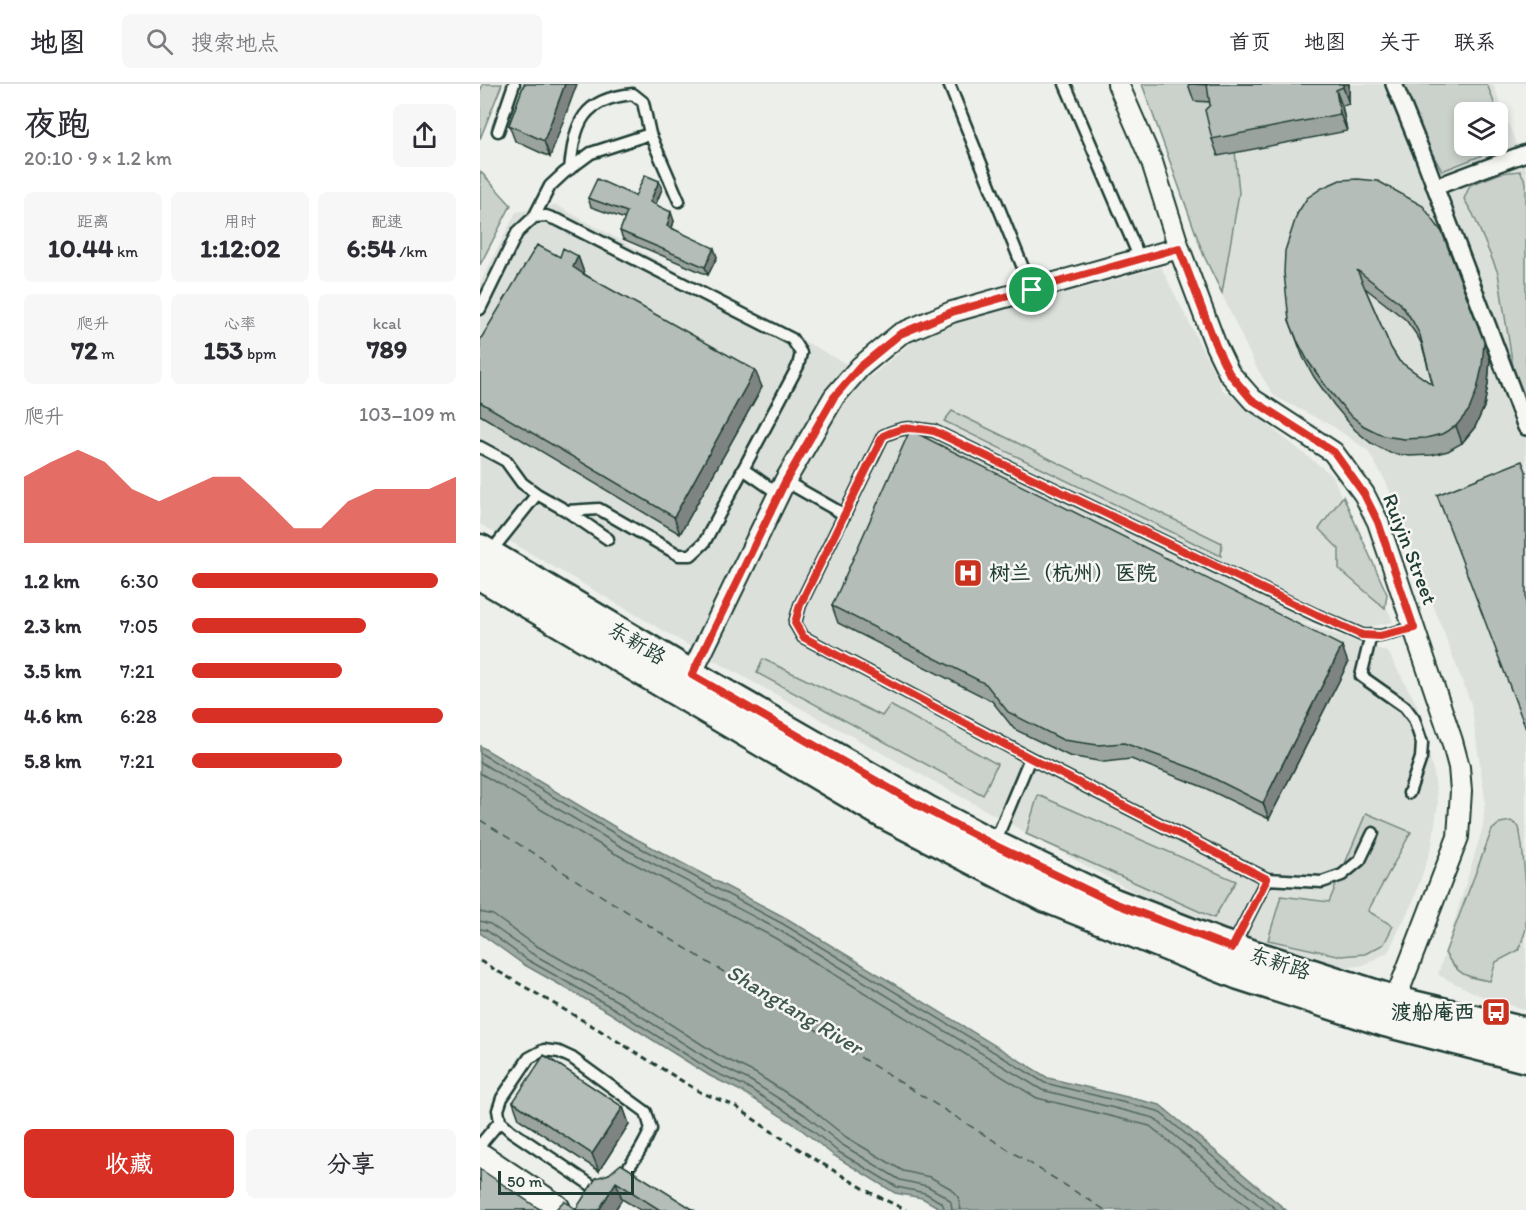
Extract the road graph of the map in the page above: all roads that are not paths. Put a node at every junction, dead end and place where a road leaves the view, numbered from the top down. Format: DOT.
graph roads {
  1 [pos="514,84"];
  2 [pos="949,84"];
  3 [pos="1065,84"];
  4 [pos="1118,84"];
  5 [pos="1394,84"];
  6 [pos="498,131"];
  7 [pos="650,134"];
  8 [pos="1526,153"];
  9 [pos="570,169"];
  10 [pos="1436,187"];
  11 [pos="679,201"];
  12 [pos="534,217"];
  13 [pos="1179,248"];
  14 [pos="1140,259"];
  15 [pos="1032,290"];
  16 [pos="480,309"];
  17 [pos="1526,427"];
  18 [pos="480,447"];
  19 [pos="743,469"];
  20 [pos="782,488"];
  21 [pos="537,494"];
  22 [pos="567,511"];
  23 [pos="844,515"];
  24 [pos="608,538"];
  25 [pos="483,559"];
  26 [pos="1414,628"];
  27 [pos="1371,635"];
  28 [pos="686,685"];
  29 [pos="1030,758"];
  30 [pos="1409,793"];
  31 [pos="1373,833"];
  32 [pos="994,845"];
  33 [pos="1267,879"];
  34 [pos="1232,948"];
  35 [pos="1391,1011"];
  36 [pos="1526,1032"];
  37 [pos="1526,1058"];
  38 [pos="500,1121"];
  39 [pos="480,1145"];
  40 [pos="480,1160"];
  41 [pos="554,1210"];
  1 -- 6 [label="lane"];
  2 -- 15 [label="lane"];
  3 -- 14 [label="lane"];
  4 -- 13 [label="street, Ruiyin Street"];
  5 -- 10 [label="street"];
  7 -- 9 [label="lane"];
  7 -- 9 [label="lane"];
  7 -- 11 [label="lane"];
  8 -- 10 [label="street"];
  9 -- 12 [label="lane"];
  10 -- 17 [label="street"];
  12 -- 16 [label="lane"];
  12 -- 19 [label="lane"];
  13 -- 14 [label="street"];
  13 -- 26 [label="street, Ruiyin Street"];
  14 -- 15 [label="street"];
  15 -- 20 [label="street"];
  18 -- 21 [label="lane"];
  19 -- 20 [label="lane"];
  19 -- 22 [label="lane"];
  20 -- 23 [label="lane"];
  20 -- 28 [label="street"];
  21 -- 22 [label="lane"];
  21 -- 25 [label="lane"];
  22 -- 24 [label="lane"];
  23 -- 27 [label="lane"];
  23 -- 29 [label="lane"];
  25 -- 28 [label="main road, 东新路"];
  26 -- 27 [label="lane"];
  26 -- 35 [label="street, Ruiyin Street"];
  27 -- 30 [label="lane"];
  28 -- 32 [label="main road, 东新路"];
  28 -- 35 [label="main road, 东新路"];
  29 -- 32 [label="lane"];
  29 -- 33 [label="lane"];
  31 -- 33 [label="lane"];
  32 -- 34 [label="main road, 东新路"];
  33 -- 34 [label="lane"];
  34 -- 35 [label="main road, 东新路"];
  35 -- 36 [label="main road, 东新路"];
  35 -- 37 [label="main road, 东新路"];
  38 -- 38 [label="lane"];
  38 -- 39 [label="lane"];
  40 -- 41 [label="main road"];
}
